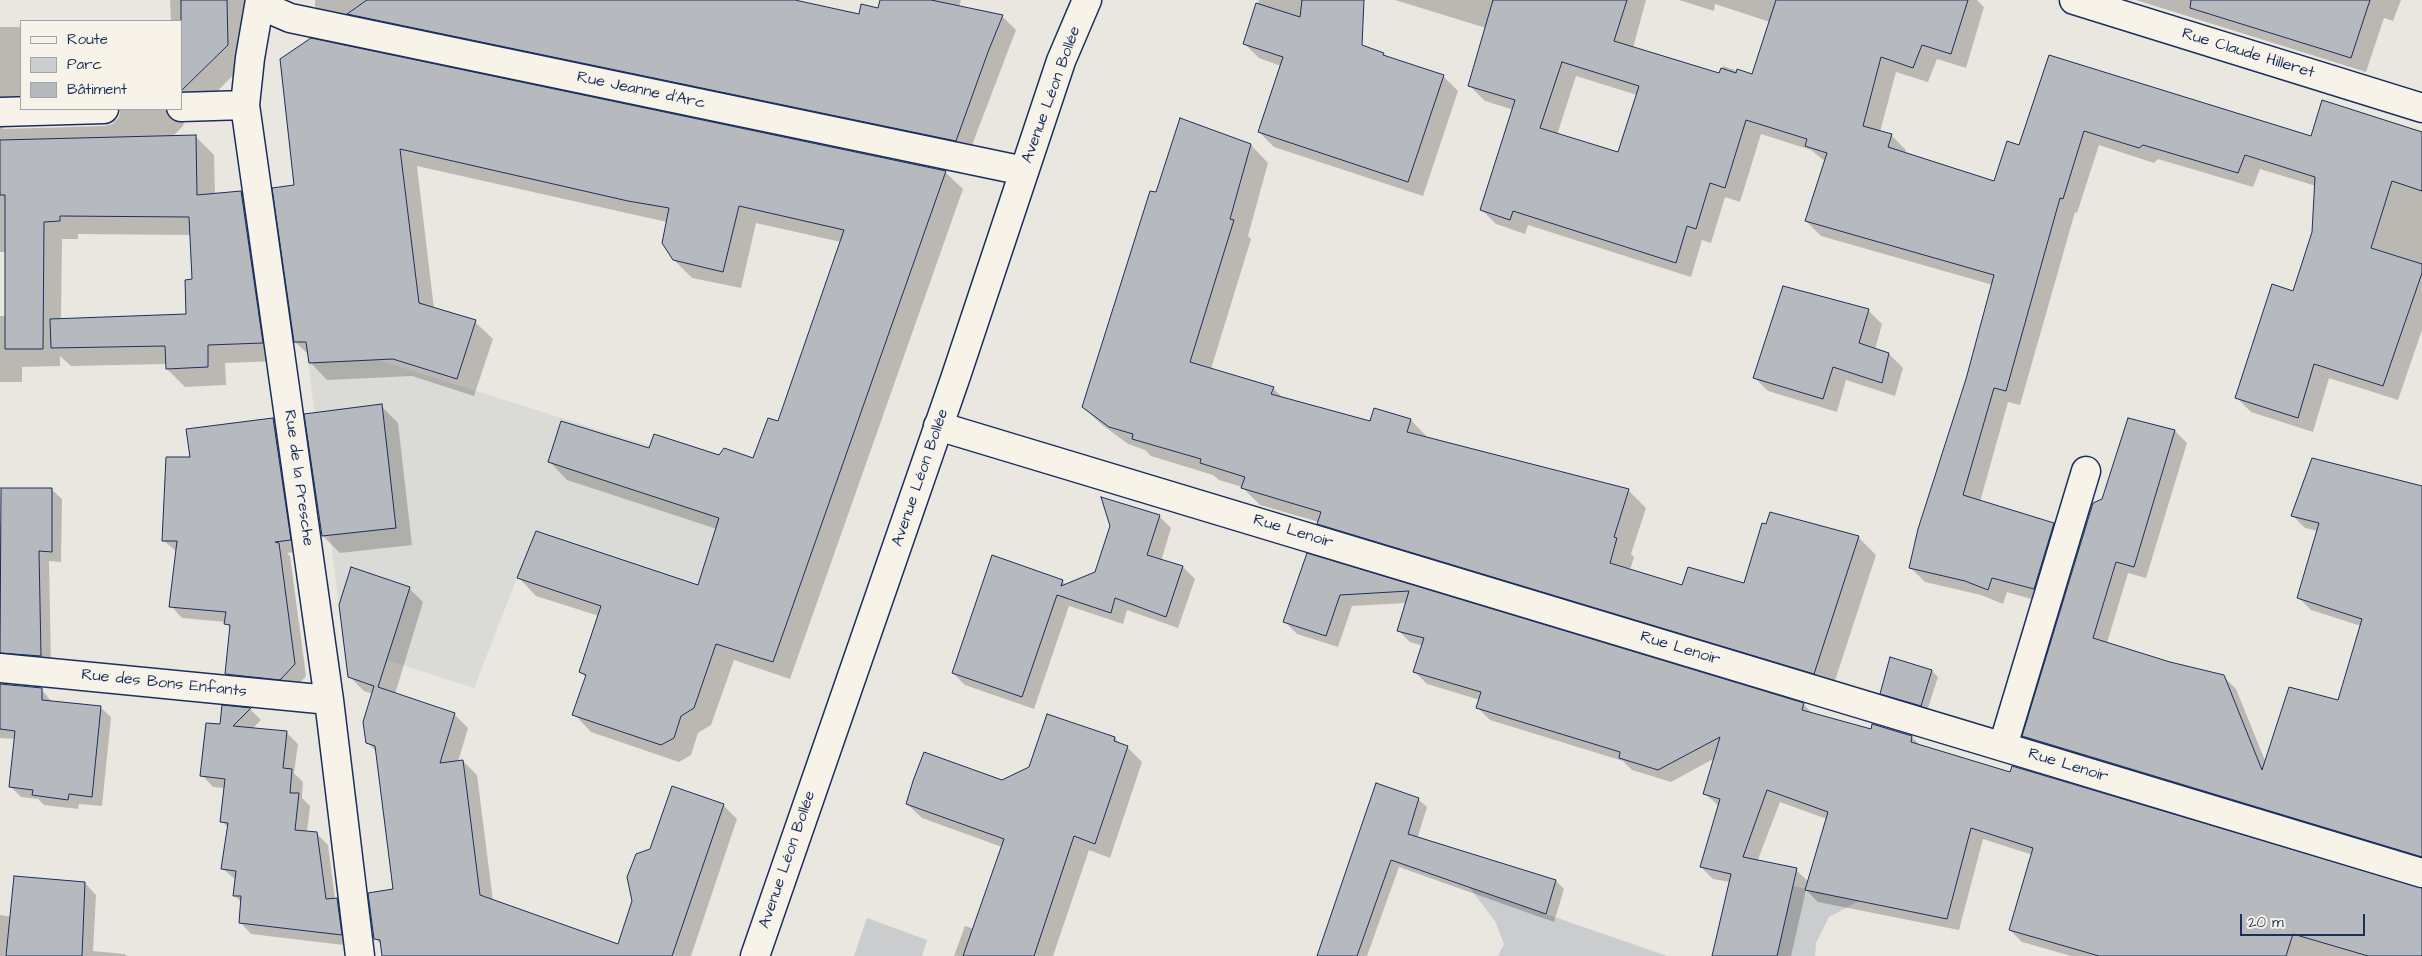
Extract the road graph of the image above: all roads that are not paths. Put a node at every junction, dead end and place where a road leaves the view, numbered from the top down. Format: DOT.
graph roads {
  1 [pos="1087,0"];
  2 [pos="2074,0"];
  3 [pos="260,2"];
  4 [pos="245,105"];
  5 [pos="182,107"];
  6 [pos="2422,108"];
  7 [pos="69,110"];
  8 [pos="0,112"];
  9 [pos="1024,172"];
  10 [pos="938,426"];
  11 [pos="2086,471"];
  12 [pos="0,668"];
  13 [pos="329,700"];
  14 [pos="2003,746"];
  15 [pos="2422,873"];
  16 [pos="360,956"];
  17 [pos="755,956"];
  1 -- 9 [label="street, Avenue Léon Bollée"];
  2 -- 6 [label="street, Rue Claude Hilleret"];
  3 -- 4 [label="street, Rue de la Presche"];
  3 -- 9 [label="street, Rue Jeanne d'Arc"];
  4 -- 5 [label="street"];
  4 -- 13 [label="street, Rue de la Presche"];
  7 -- 8 [label="street"];
  9 -- 10 [label="street, Avenue Léon Bollée"];
  10 -- 14 [label="street, Rue Lenoir"];
  10 -- 17 [label="street, Avenue Léon Bollée"];
  11 -- 14 [label="street"];
  12 -- 13 [label="street, Rue des Bons Enfants"];
  13 -- 16 [label="street, Rue de la Presche"];
  14 -- 15 [label="street, Rue Lenoir"];
}
